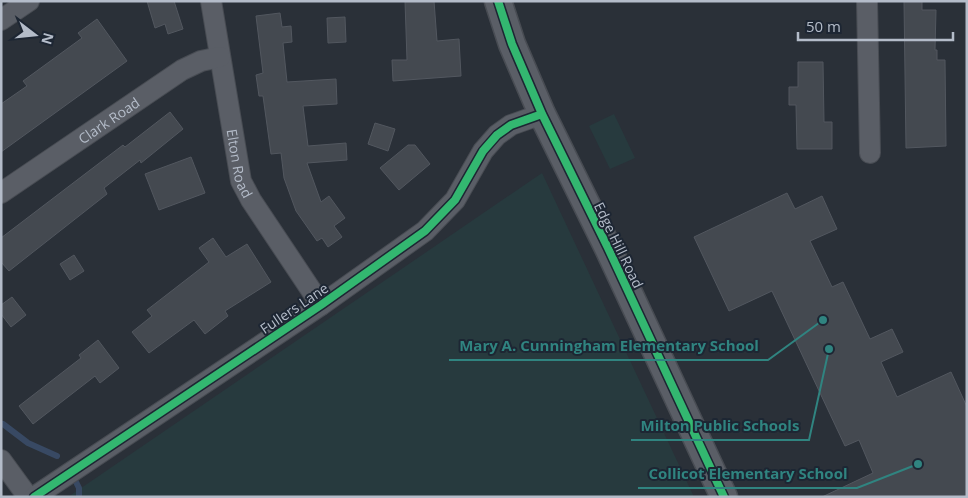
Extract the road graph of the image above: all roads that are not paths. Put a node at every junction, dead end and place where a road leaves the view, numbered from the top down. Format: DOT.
graph roads {
  1 [pos="29,1"];
  2 [pos="211,1"];
  3 [pos="498,1"];
  4 [pos="867,1"];
  5 [pos="1,20"];
  6 [pos="220,57"];
  7 [pos="542,114"];
  8 [pos="870,153"];
  9 [pos="1,193"];
  10 [pos="322,305"];
  11 [pos="1,460"];
  12 [pos="28,497"];
  13 [pos="34,497"];
  14 [pos="724,497"];
  1 -- 5 [label="street"];
  2 -- 6 [label="street, Elton Road"];
  3 -- 7 [label="street, Edge Hill Road"];
  4 -- 8 [label="street"];
  6 -- 9 [label="street, Clark Road"];
  6 -- 10 [label="street, Elton Road"];
  7 -- 10 [label="street, Fullers Lane"];
  7 -- 14 [label="street, Edge Hill Road"];
  10 -- 13 [label="street, Fullers Lane"];
  11 -- 12 [label="street"];
}
